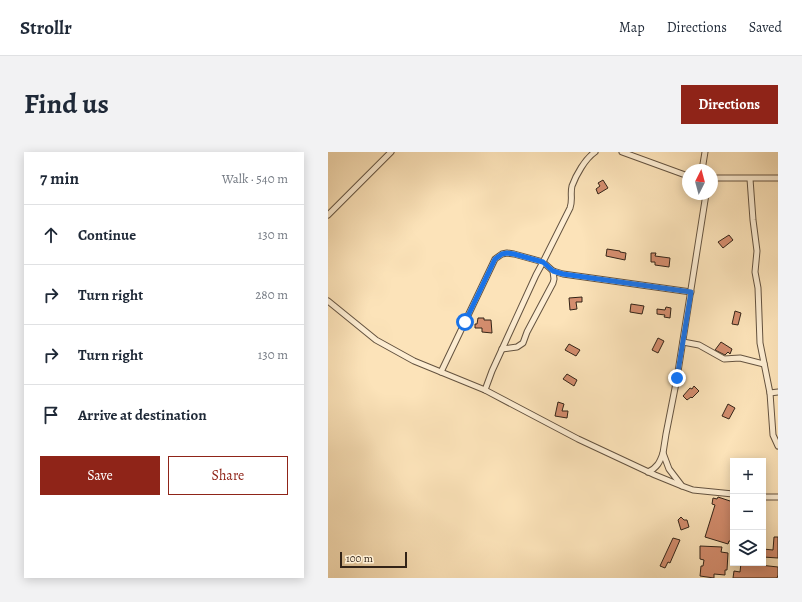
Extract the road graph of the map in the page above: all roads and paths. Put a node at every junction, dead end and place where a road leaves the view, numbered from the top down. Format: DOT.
graph roads {
  1 [pos="392,152"];
  2 [pos="595,152"];
  3 [pos="622,152"];
  4 [pos="705,152"];
  5 [pos="703,164"];
  6 [pos="682,174"];
  7 [pos="718,178"];
  8 [pos="778,178"];
  9 [pos="750,179"];
  10 [pos="705,200"];
  11 [pos="328,215"];
  12 [pos="543,262"];
  13 [pos="553,271"];
  14 [pos="563,274"];
  15 [pos="554,279"];
  16 [pos="691,292"];
  17 [pos="328,301"];
  18 [pos="682,342"];
  19 [pos="502,349"];
  20 [pos="764,364"];
  21 [pos="441,372"];
  22 [pos="485,390"];
  23 [pos="778,392"];
  24 [pos="770,393"];
  25 [pos="778,446"];
  26 [pos="663,453"];
  27 [pos="648,472"];
  28 [pos="682,486"];
  29 [pos="730,494"];
  30 [pos="766,496"];
  31 [pos="778,497"];
  1 -- 11 [label="street"];
  2 -- 12 [label="street"];
  3 -- 6 [label="street"];
  4 -- 5 [label="street"];
  7 -- 9 [label="street"];
  8 -- 9 [label="street"];
  9 -- 20 [label="street"];
  10 -- 16 [label="street"];
  12 -- 13 [label="street"];
  12 -- 19 [label="street"];
  12 -- 21 [label="street"];
  13 -- 14 [label="street"];
  13 -- 15 [label="street"];
  14 -- 15 [label="street"];
  14 -- 16 [label="street"];
  15 -- 19 [label="street"];
  16 -- 18 [label="street"];
  17 -- 21 [label="street"];
  18 -- 20 [label="street"];
  18 -- 26 [label="street"];
  19 -- 22 [label="street"];
  20 -- 24 [label="street"];
  21 -- 22 [label="street"];
  22 -- 27 [label="street"];
  23 -- 24 [label="street"];
  24 -- 25 [label="street"];
  26 -- 27 [label="street"];
  26 -- 28 [label="street"];
  27 -- 28 [label="street"];
  28 -- 29 [label="street"];
  30 -- 31 [label="street"];
}
